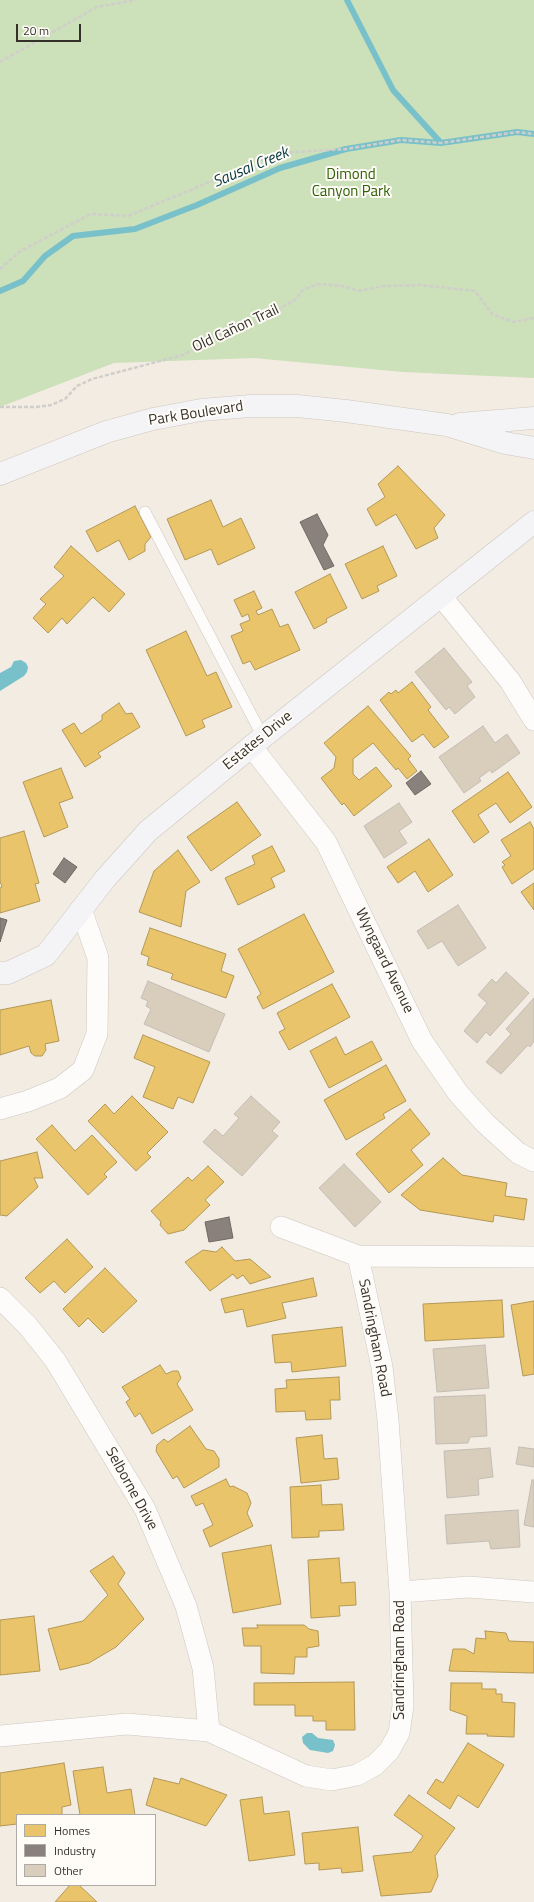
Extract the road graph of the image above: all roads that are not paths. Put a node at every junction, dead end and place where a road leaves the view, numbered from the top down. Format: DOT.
graph roads {
  1 [pos="534,418"];
  2 [pos="447,425"];
  3 [pos="534,448"];
  4 [pos="0,474"];
  5 [pos="145,512"];
  6 [pos="534,522"];
  7 [pos="441,596"];
  8 [pos="534,720"];
  9 [pos="257,741"];
  10 [pos="82,909"];
  11 [pos="0,973"];
  12 [pos="0,1109"];
  13 [pos="534,1161"];
  14 [pos="281,1226"];
  15 [pos="358,1256"];
  16 [pos="534,1257"];
  17 [pos="0,1298"];
  18 [pos="400,1592"];
  19 [pos="534,1592"];
  20 [pos="209,1731"];
  21 [pos="0,1736"];
  1 -- 2 [label="street, Park Boulevard"];
  2 -- 3 [label="street, Park Boulevard"];
  2 -- 4 [label="street, Park Boulevard"];
  5 -- 9 [label="lane"];
  6 -- 7 [label="street, Estates Drive"];
  7 -- 8 [label="street"];
  7 -- 9 [label="street, Estates Drive"];
  9 -- 10 [label="street, Estates Drive"];
  9 -- 13 [label="street, Wyngaard Avenue"];
  10 -- 11 [label="street, Estates Drive"];
  10 -- 12 [label="street"];
  14 -- 15 [label="street, Sandringham Road"];
  15 -- 16 [label="street, Sandringham Road"];
  15 -- 18 [label="street, Sandringham Road"];
  17 -- 20 [label="street, Selborne Drive"];
  18 -- 19 [label="street"];
  18 -- 20 [label="street, Sandringham Road"];
  20 -- 21 [label="street, Sandringham Road"];
}
